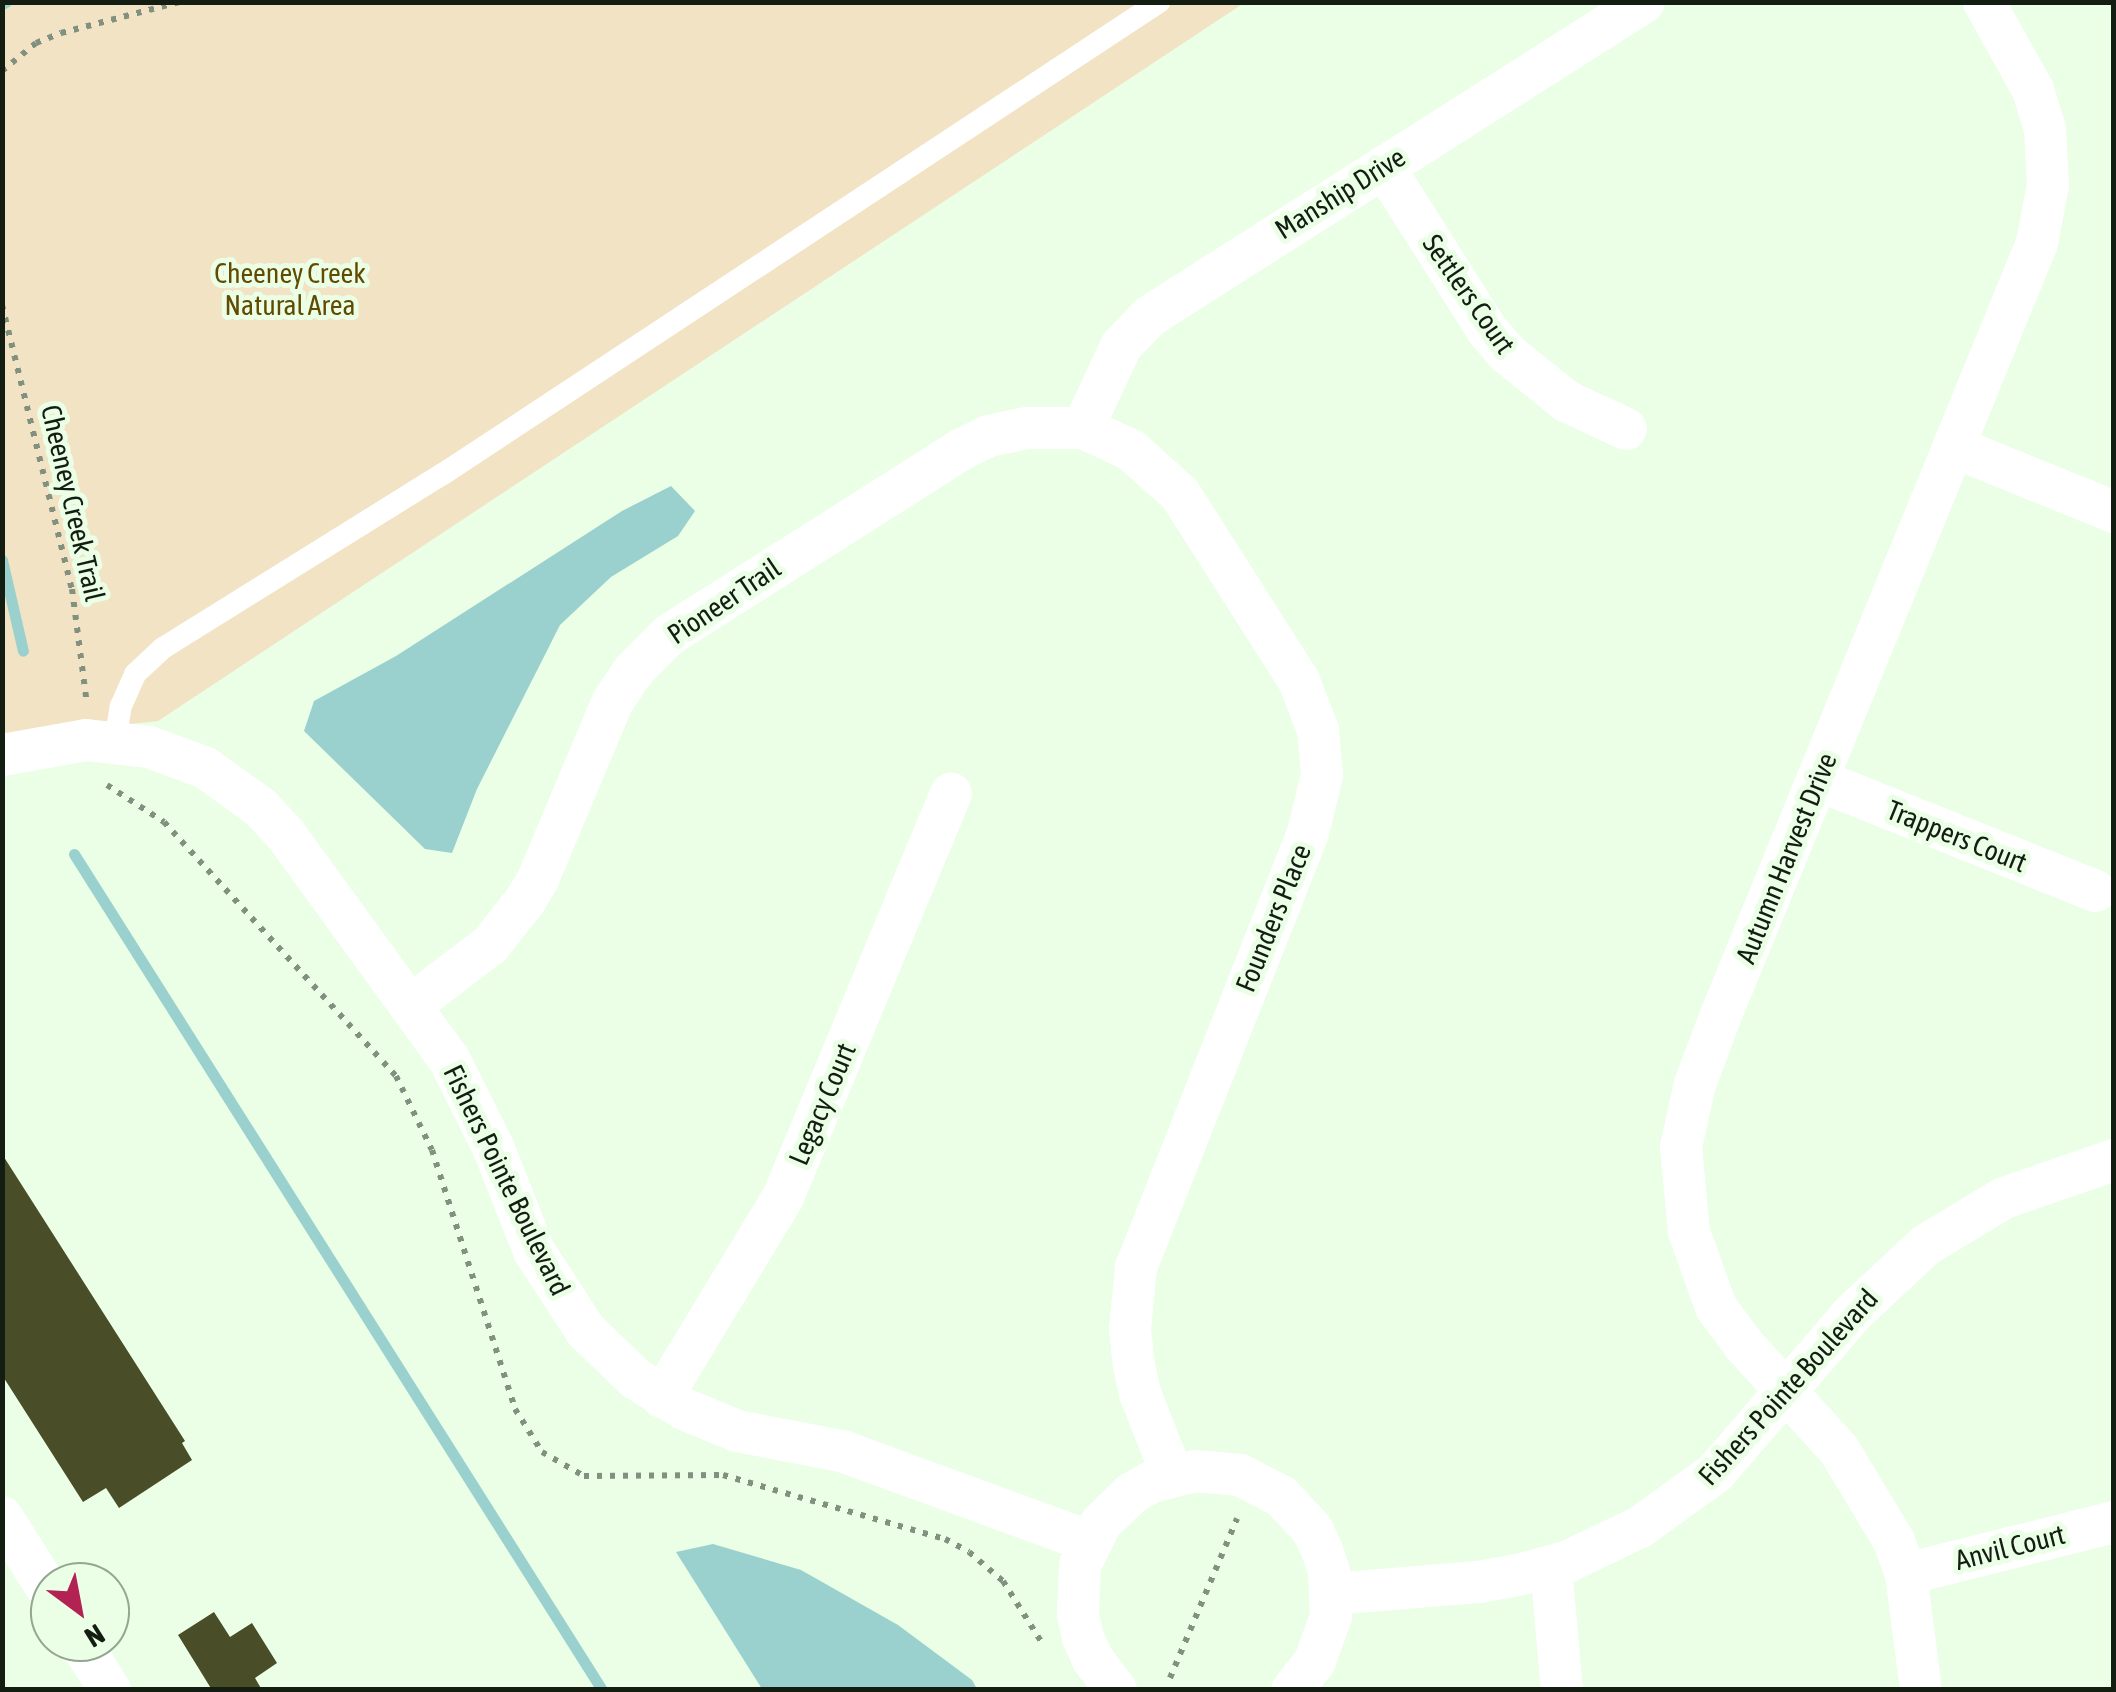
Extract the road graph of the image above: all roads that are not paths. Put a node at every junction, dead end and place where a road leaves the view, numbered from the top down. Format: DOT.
graph roads {
  1 [pos="1160,2"];
  2 [pos="1644,2"];
  3 [pos="1984,2"];
  4 [pos="1384,167"];
  5 [pos="1083,428"];
  6 [pos="1626,429"];
  7 [pos="1954,447"];
  8 [pos="2114,512"];
  9 [pos="101,728"];
  10 [pos="2,755"];
  11 [pos="1818,780"];
  12 [pos="950,794"];
  13 [pos="2096,891"];
  14 [pos="410,1006"];
  15 [pos="2114,1160"];
  16 [pos="1786,1392"];
  17 [pos="662,1397"];
  18 [pos="1172,1475"];
  19 [pos="2,1517"];
  20 [pos="2114,1522"];
  21 [pos="1090,1542"];
  22 [pos="30,1562"];
  23 [pos="1552,1566"];
  24 [pos="1906,1574"];
  25 [pos="1332,1594"];
  26 [pos="92,1662"];
  27 [pos="110,1690"];
  28 [pos="1116,1690"];
  29 [pos="1292,1690"];
  30 [pos="1562,1690"];
  31 [pos="1922,1690"];
  1 -- 9 [label="lane"];
  2 -- 4 [label="street, Manship Drive"];
  3 -- 7 [label="street, Autumn Harvest Drive"];
  4 -- 5 [label="street, Manship Drive"];
  4 -- 6 [label="street, Settlers Court"];
  5 -- 14 [label="street, Pioneer Trail"];
  5 -- 18 [label="street, Founders Place"];
  7 -- 8 [label="street"];
  7 -- 11 [label="street, Autumn Harvest Drive"];
  9 -- 10 [label="street, Fishers Pointe Boulevard"];
  9 -- 14 [label="street, Fishers Pointe Boulevard"];
  11 -- 13 [label="street, Trappers Court"];
  11 -- 16 [label="street, Autumn Harvest Drive"];
  12 -- 17 [label="street, Legacy Court"];
  14 -- 17 [label="street, Fishers Pointe Boulevard"];
  15 -- 16 [label="street, Fishers Pointe Boulevard"];
  16 -- 23 [label="street, Fishers Pointe Boulevard"];
  16 -- 24 [label="street, Autumn Harvest Drive"];
  17 -- 21 [label="street, Fishers Pointe Boulevard"];
  18 -- 21 [label="street"];
  18 -- 25 [label="street"];
  19 -- 22 [label="street"];
  20 -- 24 [label="street, Anvil Court"];
  21 -- 28 [label="street"];
  23 -- 25 [label="street, Fishers Pointe Boulevard"];
  23 -- 30 [label="street"];
  24 -- 31 [label="street, Autumn Harvest Drive"];
  25 -- 29 [label="street"];
  26 -- 27 [label="street"];
}
